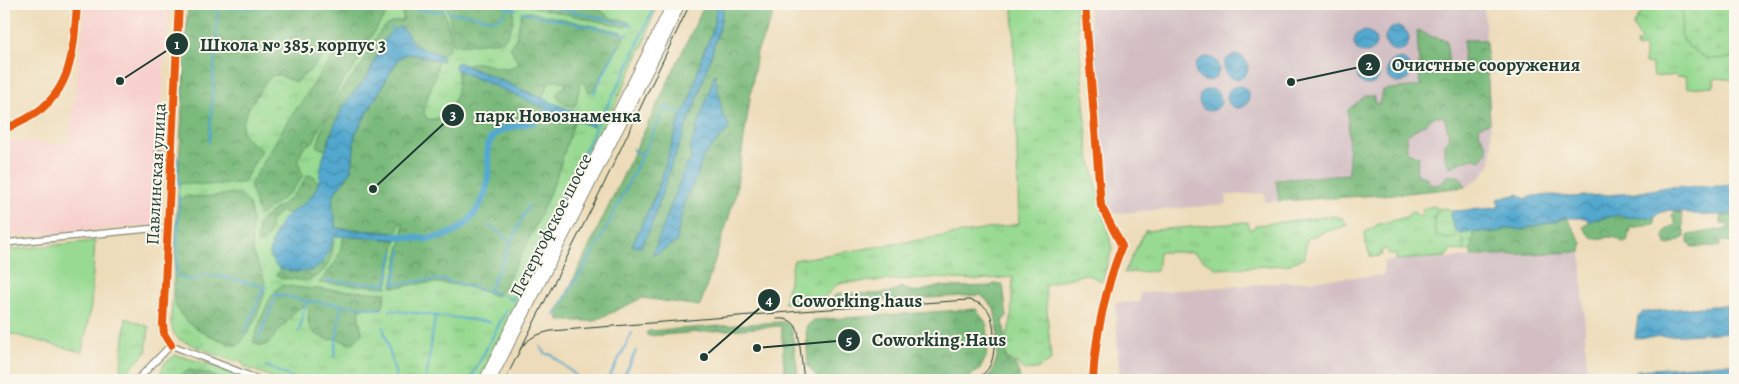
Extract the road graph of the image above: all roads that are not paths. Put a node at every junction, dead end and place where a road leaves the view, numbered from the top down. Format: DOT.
graph roads {
  1 [pos="77,4"];
  2 [pos="179,4"];
  3 [pos="672,4"];
  4 [pos="680,4"];
  5 [pos="1085,4"];
  6 [pos="4,129"];
  7 [pos="158,153"];
  8 [pos="171,154"];
  9 [pos="168,227"];
  10 [pos="4,244"];
  11 [pos="171,345"];
  12 [pos="134,380"];
  13 [pos="260,380"];
  14 [pos="484,380"];
  15 [pos="491,380"];
  16 [pos="1093,380"];
  1 -- 6 [label="street"];
  2 -- 8 [label="street, Павлинская улица"];
  3 -- 14 [label="main road, Петергофское шоссе"];
  4 -- 15 [label="main road, Петергофское шоссе"];
  5 -- 16 [label="street"];
  7 -- 8 [label="street, Павлинская улица"];
  8 -- 9 [label="street, Павлинская улица"];
  9 -- 10 [label="street, Павлинская улица"];
  9 -- 11 [label="street, Павлинская улица"];
  11 -- 12 [label="street"];
  11 -- 13 [label="street"];
}
